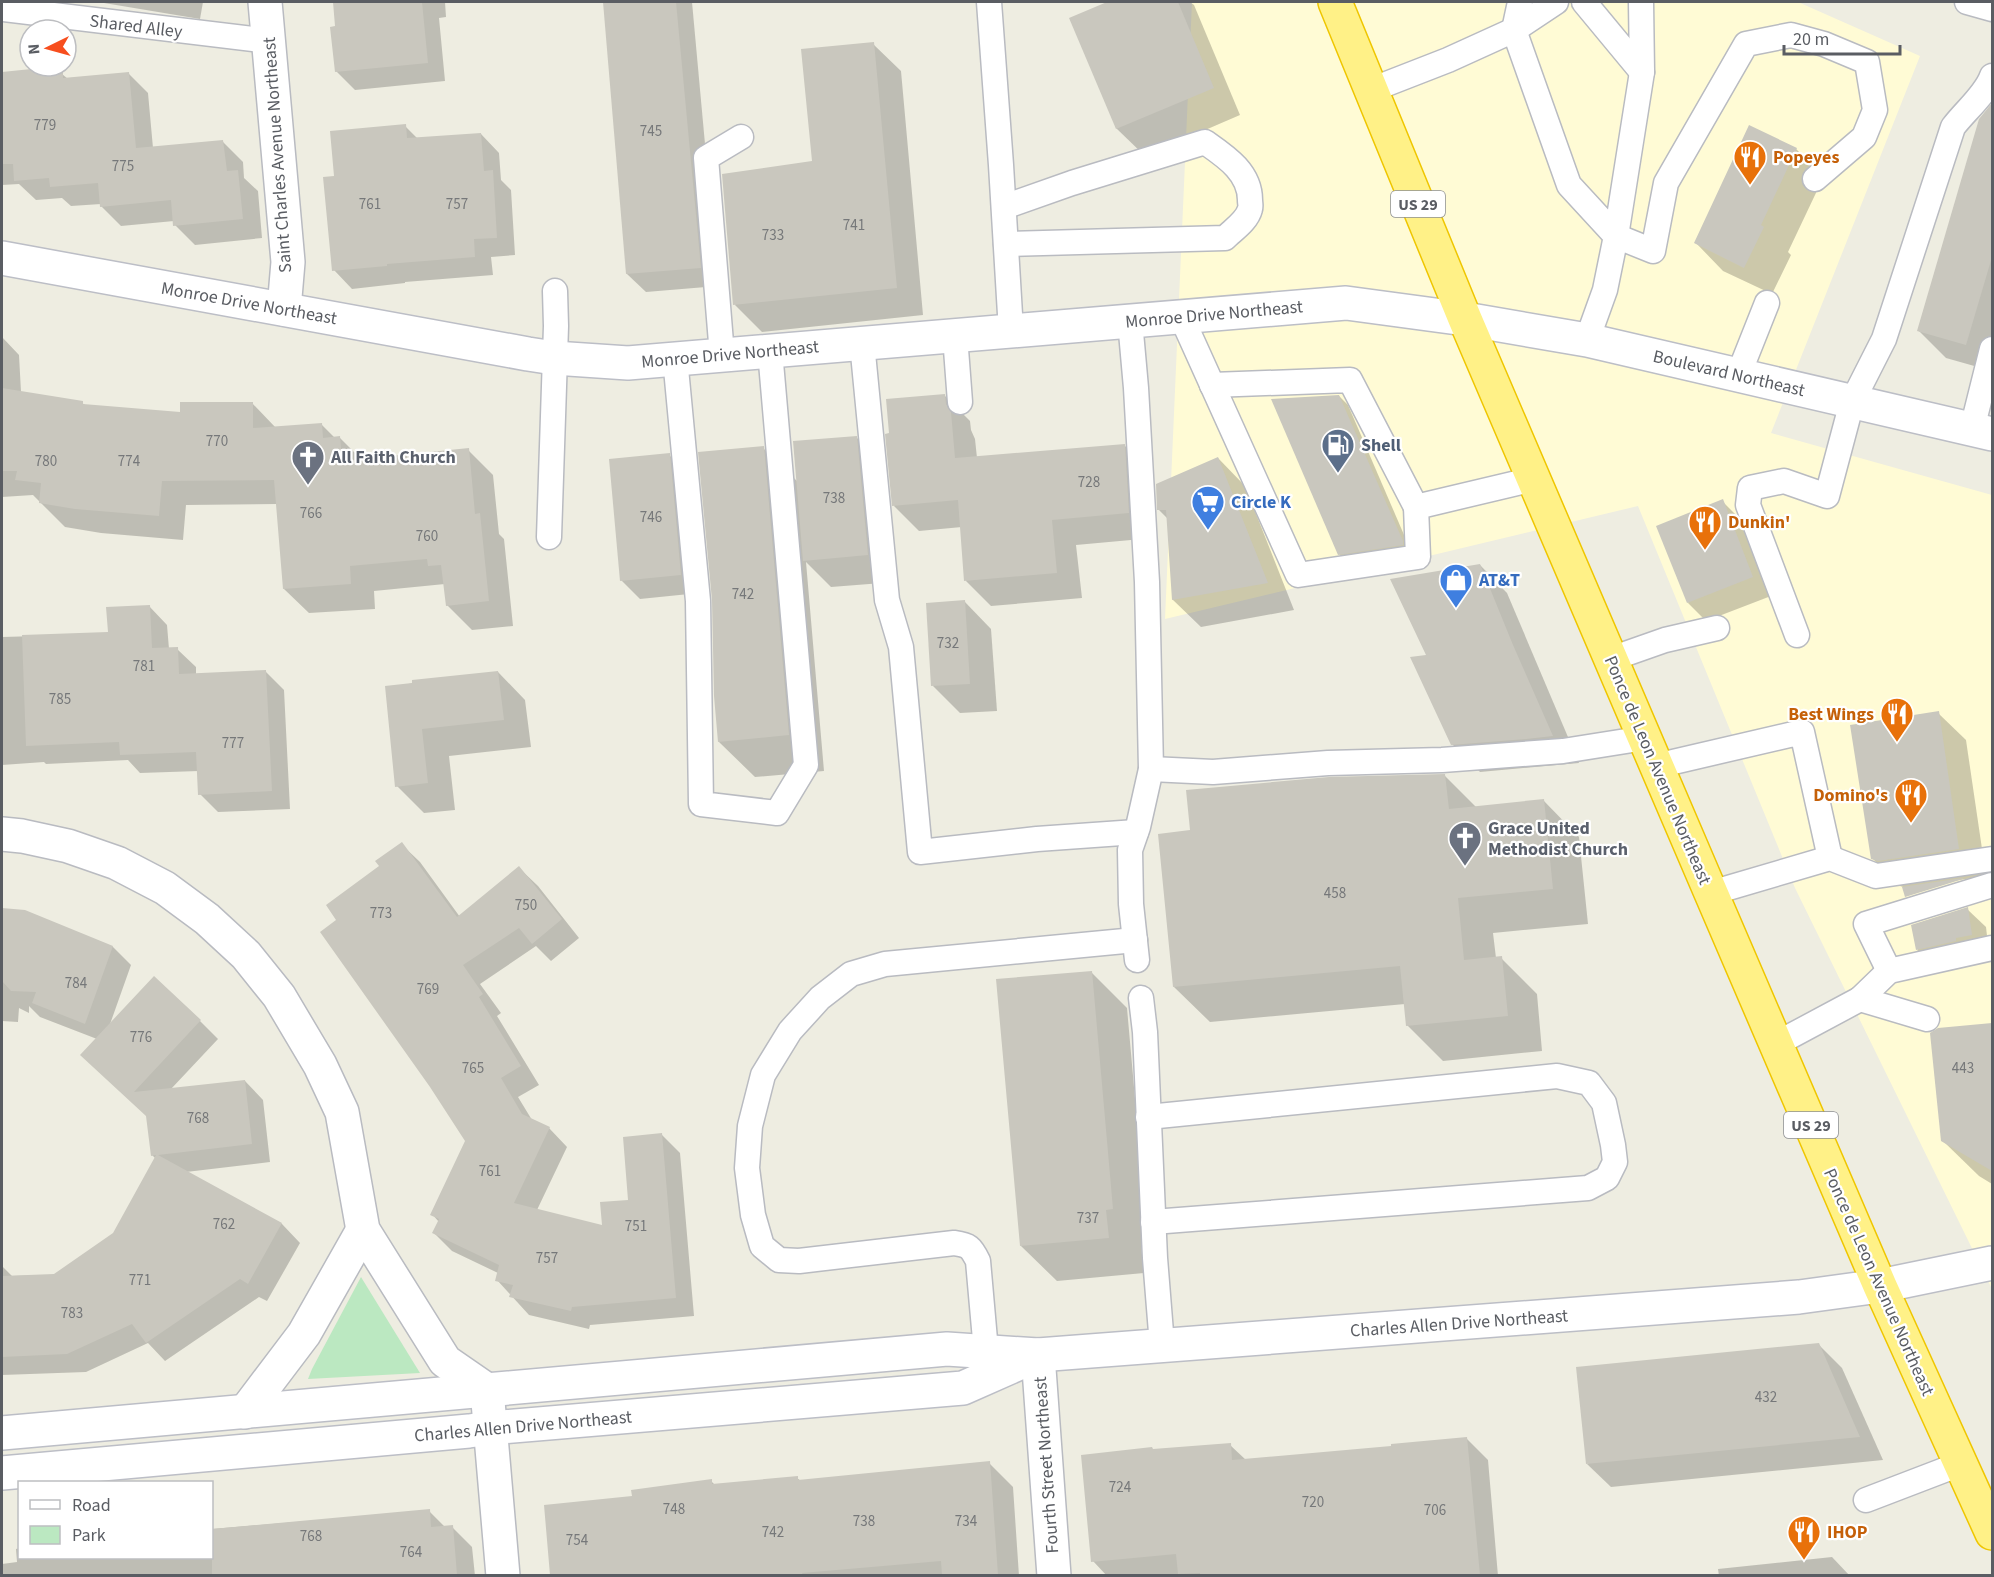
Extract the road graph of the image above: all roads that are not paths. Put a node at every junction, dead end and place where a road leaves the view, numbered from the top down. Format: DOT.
graph roads {
  1 [pos="265,2"];
  2 [pos="989,2"];
  3 [pos="1335,2"];
  4 [pos="1520,2"];
  5 [pos="1556,2"];
  6 [pos="1584,2"];
  7 [pos="1641,2"];
  8 [pos="1967,2"];
  9 [pos="4,9"];
  10 [pos="1992,9"];
  11 [pos="1514,30"];
  12 [pos="269,41"];
  13 [pos="1642,72"];
  14 [pos="1992,76"];
  15 [pos="1371,90"];
  16 [pos="741,138"];
  17 [pos="1815,179"];
  18 [pos="1004,207"];
  19 [pos="1616,236"];
  20 [pos="1006,244"];
  21 [pos="2,258"];
  22 [pos="555,291"];
  23 [pos="1767,303"];
  24 [pos="284,309"];
  25 [pos="1181,316"];
  26 [pos="1465,319"];
  27 [pos="1130,321"];
  28 [pos="1011,331"];
  29 [pos="955,336"];
  30 [pos="1587,340"];
  31 [pos="862,343"];
  32 [pos="1992,348"];
  33 [pos="770,351"];
  34 [pos="722,355"];
  35 [pos="554,358"];
  36 [pos="675,358"];
  37 [pos="1738,376"];
  38 [pos="1212,386"];
  39 [pos="960,402"];
  40 [pos="1852,402"];
  41 [pos="1982,431"];
  42 [pos="1534,479"];
  43 [pos="1416,507"];
  44 [pos="549,537"];
  45 [pos="1716,628"];
  46 [pos="1797,635"];
  47 [pos="1611,659"];
  48 [pos="1650,752"];
  49 [pos="1151,769"];
  50 [pos="1136,832"];
  51 [pos="2,834"];
  52 [pos="1830,858"];
  53 [pos="1992,859"];
  54 [pos="1992,885"];
  55 [pos="1711,893"];
  56 [pos="1992,948"];
  57 [pos="1889,970"];
  58 [pos="1141,998"];
  59 [pos="1860,999"];
  60 [pos="1927,1020"];
  61 [pos="1776,1044"];
  62 [pos="1148,1117"];
  63 [pos="1153,1222"];
  64 [pos="363,1230"];
  65 [pos="1992,1263"];
  66 [pos="1880,1286"];
  67 [pos="1162,1345"];
  68 [pos="986,1351"];
  69 [pos="1038,1355"];
  70 [pos="487,1390"];
  71 [pos="245,1412"];
  72 [pos="490,1428"];
  73 [pos="2,1433"];
  74 [pos="1960,1464"];
  75 [pos="2,1473"];
  76 [pos="1866,1500"];
  77 [pos="1992,1529"];
  78 [pos="503,1575"];
  79 [pos="1054,1575"];
  1 -- 12 [label="street, Saint Charles Avenue Northeast"];
  2 -- 18 [label="lane"];
  3 -- 15 [label="highway, Ponce de Leon Avenue Northeast / US 29"];
  4 -- 11 [label="lane"];
  5 -- 11 [label="lane"];
  6 -- 13 [label="lane"];
  7 -- 13 [label="lane"];
  8 -- 10 [label="lane"];
  9 -- 12 [label="lane, Shared Alley"];
  11 -- 15 [label="lane"];
  11 -- 19 [label="lane"];
  12 -- 24 [label="street, Saint Charles Avenue Northeast"];
  13 -- 19 [label="lane"];
  14 -- 40 [label="lane"];
  15 -- 26 [label="highway, Ponce de Leon Avenue Northeast / US 29"];
  16 -- 34 [label="lane"];
  17 -- 19 [label="lane"];
  18 -- 20 [label="lane"];
  18 -- 20 [label="lane"];
  19 -- 30 [label="lane"];
  20 -- 28 [label="lane"];
  21 -- 24 [label="street, Monroe Drive Northeast"];
  22 -- 35 [label="lane"];
  23 -- 37 [label="lane"];
  24 -- 35 [label="street, Monroe Drive Northeast"];
  25 -- 26 [label="street, Monroe Drive Northeast"];
  25 -- 27 [label="street, Monroe Drive Northeast"];
  25 -- 38 [label="lane"];
  26 -- 30 [label="street, Boulevard Northeast"];
  26 -- 42 [label="highway, Ponce de Leon Avenue Northeast / US 29"];
  27 -- 28 [label="street, Monroe Drive Northeast"];
  27 -- 49 [label="lane"];
  28 -- 29 [label="street, Monroe Drive Northeast"];
  29 -- 31 [label="street, Monroe Drive Northeast"];
  29 -- 39 [label="lane"];
  30 -- 37 [label="street, Boulevard Northeast"];
  31 -- 33 [label="street, Monroe Drive Northeast"];
  31 -- 50 [label="lane"];
  32 -- 41 [label="lane"];
  33 -- 34 [label="street, Monroe Drive Northeast"];
  33 -- 36 [label="lane"];
  34 -- 36 [label="street, Monroe Drive Northeast"];
  35 -- 36 [label="street, Monroe Drive Northeast"];
  35 -- 44 [label="lane"];
  37 -- 40 [label="street, Boulevard Northeast"];
  38 -- 43 [label="lane"];
  38 -- 43 [label="lane"];
  40 -- 41 [label="street, Boulevard Northeast"];
  40 -- 46 [label="lane"];
  42 -- 43 [label="lane"];
  42 -- 47 [label="highway, Ponce de Leon Avenue Northeast / US 29"];
  45 -- 47 [label="lane"];
  47 -- 48 [label="highway, Ponce de Leon Avenue Northeast / US 29"];
  48 -- 49 [label="lane"];
  48 -- 52 [label="lane"];
  48 -- 55 [label="highway, Ponce de Leon Avenue Northeast / US 29"];
  49 -- 50 [label="lane"];
  50 -- 68 [label="lane"];
  51 -- 64 [label="street"];
  52 -- 53 [label="lane"];
  52 -- 55 [label="lane"];
  54 -- 57 [label="lane"];
  55 -- 61 [label="highway, Ponce de Leon Avenue Northeast / US 29"];
  56 -- 57 [label="lane"];
  57 -- 59 [label="lane"];
  58 -- 62 [label="lane"];
  59 -- 60 [label="lane"];
  59 -- 61 [label="lane"];
  61 -- 66 [label="highway, Ponce de Leon Avenue Northeast / US 29"];
  62 -- 63 [label="lane"];
  62 -- 63 [label="lane"];
  63 -- 67 [label="lane"];
  64 -- 70 [label="street"];
  64 -- 71 [label="street"];
  65 -- 66 [label="street, Charles Allen Drive Northeast"];
  66 -- 67 [label="street, Charles Allen Drive Northeast"];
  66 -- 74 [label="highway, Ponce de Leon Avenue Northeast / US 29"];
  67 -- 69 [label="street, Charles Allen Drive Northeast"];
  68 -- 69 [label="street, Charles Allen Drive Northeast"];
  68 -- 70 [label="street, Charles Allen Drive Northeast"];
  69 -- 72 [label="street, Charles Allen Drive Northeast"];
  69 -- 79 [label="street, Fourth Street Northeast"];
  70 -- 71 [label="street, Charles Allen Drive Northeast"];
  70 -- 72 [label="street"];
  71 -- 73 [label="street, Charles Allen Drive Northeast"];
  72 -- 75 [label="street, Charles Allen Drive Northeast"];
  72 -- 78 [label="street"];
  74 -- 76 [label="lane"];
  74 -- 77 [label="highway, Ponce de Leon Avenue Northeast / US 29"];
}
